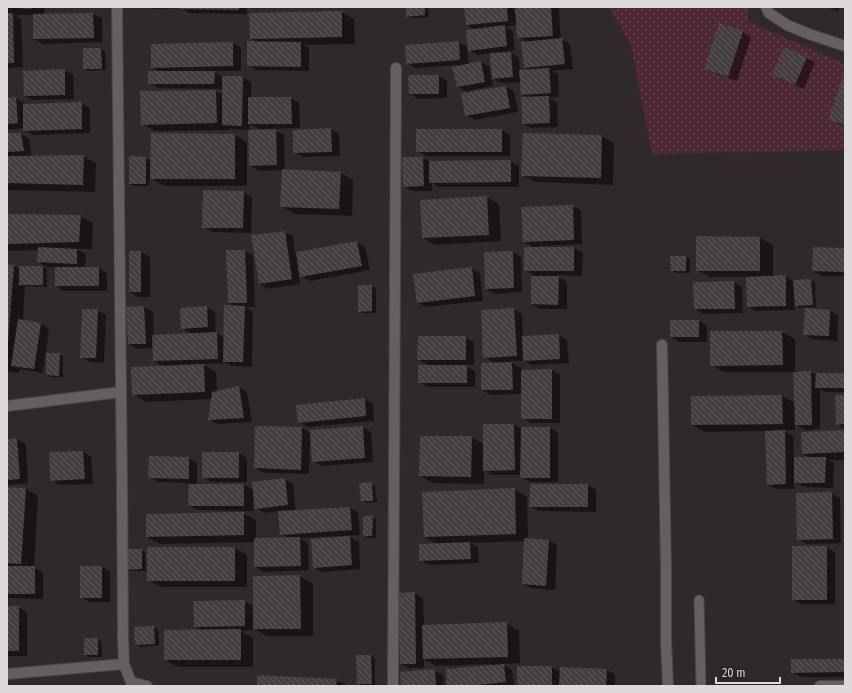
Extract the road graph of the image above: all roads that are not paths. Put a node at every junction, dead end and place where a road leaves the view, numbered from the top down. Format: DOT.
graph roads {
  1 [pos="117,7"];
  2 [pos="766,7"];
  3 [pos="845,46"];
  4 [pos="396,68"];
  5 [pos="662,345"];
  6 [pos="120,392"];
  7 [pos="7,406"];
  8 [pos="699,600"];
  9 [pos="124,664"];
  10 [pos="7,674"];
  11 [pos="147,686"];
  12 [pos="393,686"];
  13 [pos="668,686"];
  14 [pos="701,686"];
  15 [pos="820,686"];
  16 [pos="845,686"];
  1 -- 6 [label="street"];
  2 -- 3 [label="street"];
  4 -- 12 [label="street"];
  5 -- 13 [label="street"];
  6 -- 7 [label="street"];
  6 -- 9 [label="street"];
  8 -- 14 [label="lane"];
  9 -- 10 [label="street"];
  9 -- 11 [label="street"];
  15 -- 16 [label="street"];
}
